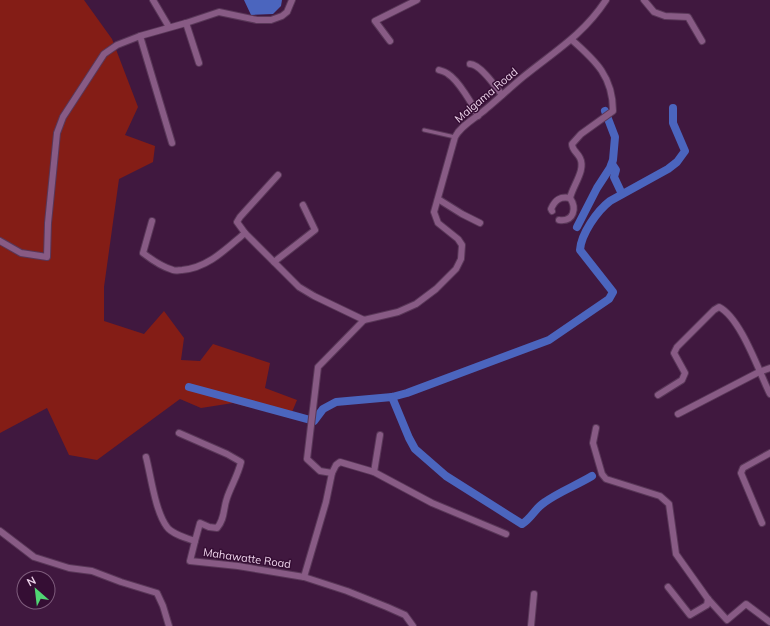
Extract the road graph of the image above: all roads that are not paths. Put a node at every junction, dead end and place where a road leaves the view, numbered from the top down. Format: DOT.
graph roads {
  1 [pos="153,0"];
  2 [pos="292,0"];
  3 [pos="400,0"];
  4 [pos="417,0"];
  5 [pos="606,0"];
  6 [pos="644,0"];
  7 [pos="404,7"];
  8 [pos="186,23"];
  9 [pos="169,27"];
  10 [pos="140,36"];
  11 [pos="572,40"];
  12 [pos="390,41"];
  13 [pos="702,42"];
  14 [pos="198,63"];
  15 [pos="470,64"];
  16 [pos="439,70"];
  17 [pos="502,95"];
  18 [pos="478,116"];
  19 [pos="424,130"];
  20 [pos="455,137"];
  21 [pos="172,143"];
  22 [pos="278,175"];
  23 [pos="570,198"];
  24 [pos="438,199"];
  25 [pos="303,205"];
  26 [pos="552,211"];
  27 [pos="559,220"];
  28 [pos="152,221"];
  29 [pos="480,223"];
  30 [pos="245,232"];
  31 [pos="0,241"];
  32 [pos="274,262"];
  33 [pos="364,320"];
  34 [pos="770,368"];
  35 [pos="759,372"];
  36 [pos="770,394"];
  37 [pos="658,395"];
  38 [pos="678,414"];
  39 [pos="596,428"];
  40 [pos="179,433"];
  41 [pos="380,435"];
  42 [pos="770,453"];
  43 [pos="146,457"];
  44 [pos="374,472"];
  45 [pos="332,473"];
  46 [pos="762,524"];
  47 [pos="0,531"];
  48 [pos="506,534"];
  49 [pos="194,541"];
  50 [pos="304,577"];
  51 [pos="668,587"];
  52 [pos="534,594"];
  53 [pos="708,599"];
  54 [pos="770,622"];
  55 [pos="169,626"];
  56 [pos="413,626"];
  57 [pos="531,626"];
  1 -- 9 [label="street"];
  2 -- 8 [label="street"];
  3 -- 7 [label="street"];
  4 -- 7 [label="street"];
  5 -- 11 [label="street, Malgama Road"];
  6 -- 13 [label="street"];
  7 -- 12 [label="street"];
  8 -- 9 [label="street"];
  8 -- 14 [label="street"];
  9 -- 10 [label="street"];
  10 -- 21 [label="street"];
  10 -- 31 [label="street"];
  11 -- 17 [label="street, Malgama Road"];
  11 -- 23 [label="street"];
  15 -- 17 [label="street"];
  16 -- 18 [label="street"];
  17 -- 18 [label="street, Malgama Road"];
  18 -- 20 [label="street, Malgama Road"];
  19 -- 20 [label="lane"];
  20 -- 24 [label="street, Malgama Road"];
  22 -- 30 [label="street"];
  23 -- 26 [label="street"];
  23 -- 27 [label="street"];
  24 -- 29 [label="street"];
  24 -- 33 [label="street, Malgama Road"];
  25 -- 32 [label="street"];
  28 -- 30 [label="street"];
  30 -- 32 [label="street"];
  32 -- 33 [label="street"];
  33 -- 45 [label="street"];
  34 -- 35 [label="street"];
  35 -- 36 [label="street"];
  35 -- 37 [label="street"];
  35 -- 38 [label="street"];
  39 -- 53 [label="street"];
  40 -- 49 [label="street"];
  41 -- 44 [label="street"];
  42 -- 46 [label="street"];
  43 -- 49 [label="street, Mahawatte Road"];
  44 -- 45 [label="street"];
  44 -- 48 [label="street"];
  45 -- 50 [label="street"];
  47 -- 55 [label="street"];
  49 -- 50 [label="street, Mahawatte Road"];
  50 -- 56 [label="street, Mahawatte Road"];
  51 -- 53 [label="street"];
  52 -- 57 [label="street"];
  53 -- 54 [label="street"];
}
